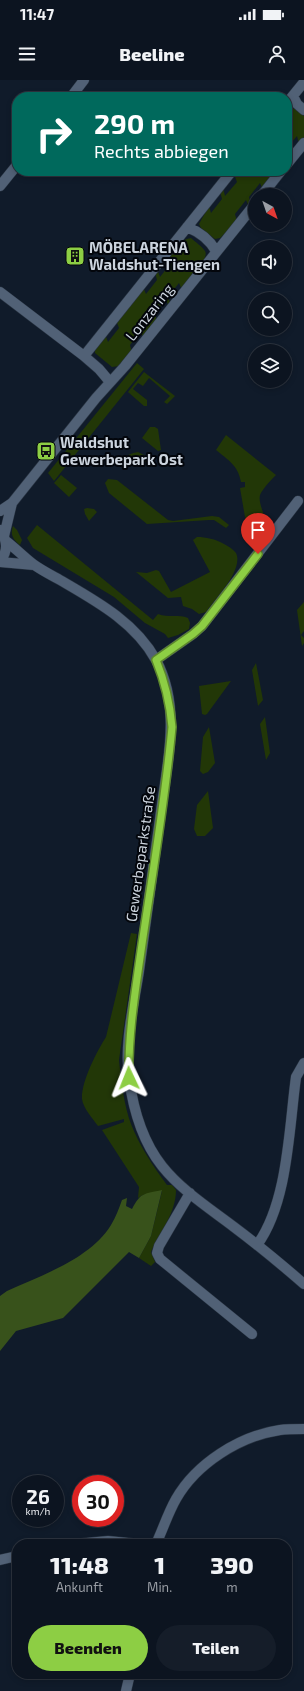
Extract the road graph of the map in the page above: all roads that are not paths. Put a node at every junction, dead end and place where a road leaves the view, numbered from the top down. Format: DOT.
graph roads {
  1 [pos="84,80"];
  2 [pos="304,82"];
  3 [pos="75,92"];
  4 [pos="292,97"];
  5 [pos="292,100"];
  6 [pos="304,110"];
  7 [pos="304,143"];
  8 [pos="292,158"];
  9 [pos="12,171"];
  10 [pos="228,176"];
  11 [pos="277,176"];
  12 [pos="0,186"];
  13 [pos="268,188"];
  14 [pos="248,213"];
  15 [pos="187,228"];
  16 [pos="216,252"];
  17 [pos="0,292"];
  18 [pos="84,356"];
  19 [pos="110,382"];
  20 [pos="298,501"];
  21 [pos="12,503"];
  22 [pos="0,511"];
  23 [pos="3,536"];
  24 [pos="0,562"];
  25 [pos="34,565"];
  26 [pos="156,660"];
  27 [pos="304,1063"];
  28 [pos="190,1193"];
  29 [pos="257,1245"];
  30 [pos="304,1284"];
  31 [pos="252,1334"];
  32 [pos="304,1429"];
  33 [pos="158,1539"];
  34 [pos="12,1557"];
  35 [pos="0,1560"];
  36 [pos="129,1679"];
  37 [pos="126,1691"];
  1 -- 3 [label="street"];
  2 -- 4 [label="street"];
  5 -- 6 [label="street"];
  7 -- 8 [label="street"];
  9 -- 12 [label="street"];
  10 -- 15 [label="street, Lonzaring"];
  11 -- 13 [label="street"];
  14 -- 16 [label="street, Lonzaring"];
  15 -- 16 [label="street"];
  15 -- 18 [label="street, Lonzaring"];
  16 -- 19 [label="street, Lonzaring"];
  17 -- 18 [label="street"];
  18 -- 19 [label="street"];
  19 -- 21 [label="street, Lonzaring"];
  20 -- 26 [label="street"];
  21 -- 22 [label="street"];
  21 -- 23 [label="street"];
  23 -- 24 [label="street, Gewerbeparkstraße"];
  23 -- 25 [label="street, Gewerbeparkstraße"];
  24 -- 25 [label="street, Gewerbeparkstraße"];
  25 -- 26 [label="street, Gewerbeparkstraße"];
  26 -- 28 [label="street, Gewerbeparkstraße"];
  27 -- 29 [label="street"];
  28 -- 29 [label="street, Gewerbeparkstraße"];
  28 -- 31 [label="street"];
  29 -- 30 [label="street, Gewerbeparkstraße"];
  32 -- 33 [label="street"];
  34 -- 35 [label="street"];
  36 -- 37 [label="street"];
}
